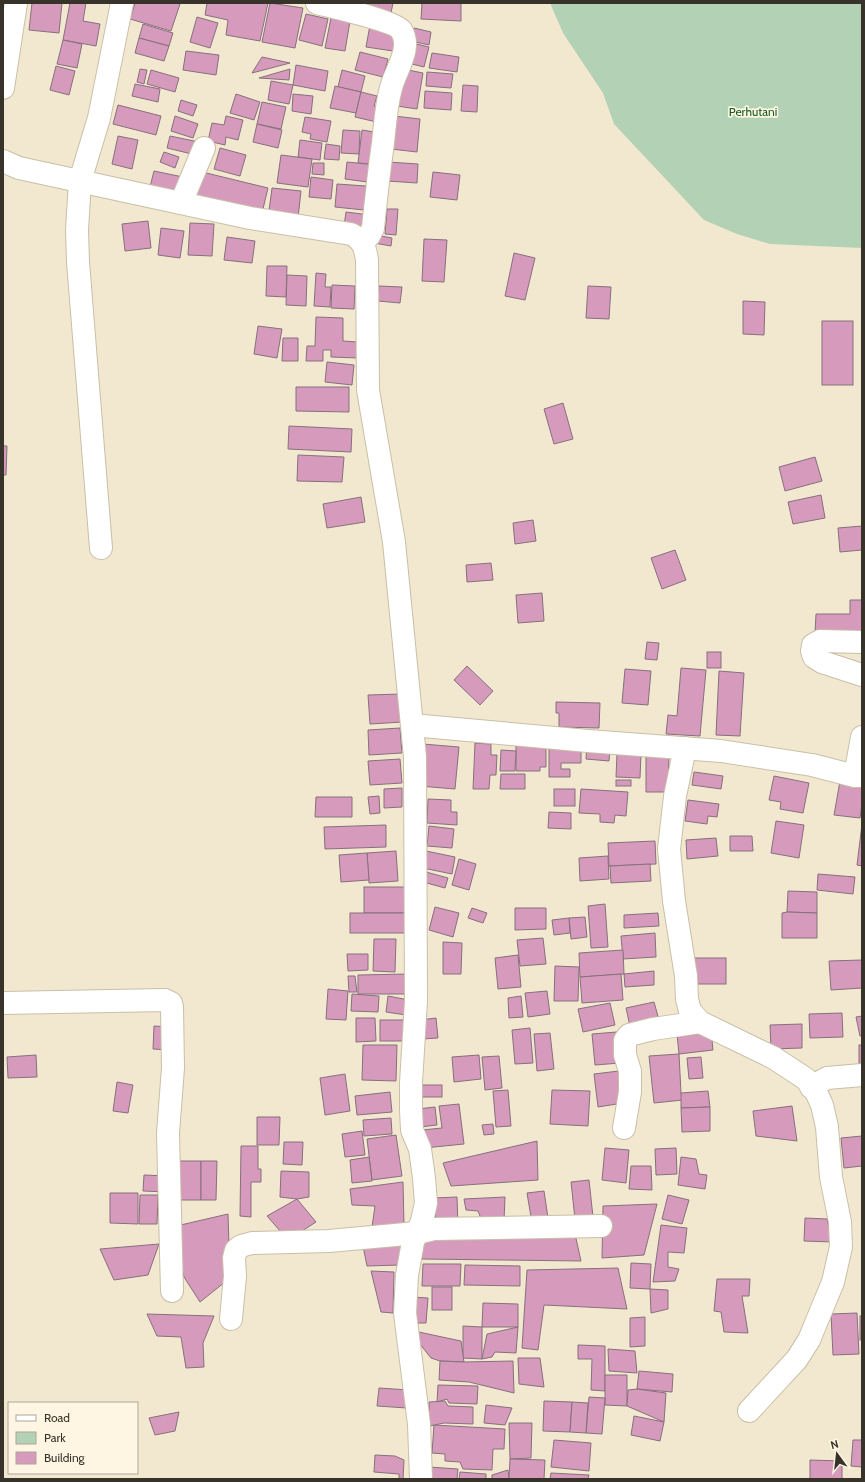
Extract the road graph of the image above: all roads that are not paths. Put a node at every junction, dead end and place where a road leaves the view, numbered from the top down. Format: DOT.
graph roads {
  1 [pos="16,3"];
  2 [pos="122,3"];
  3 [pos="317,3"];
  4 [pos="3,88"];
  5 [pos="204,148"];
  6 [pos="3,161"];
  7 [pos="80,181"];
  8 [pos="181,203"];
  9 [pos="362,244"];
  10 [pos="101,548"];
  11 [pos="862,642"];
  12 [pos="862,675"];
  13 [pos="412,725"];
  14 [pos="862,737"];
  15 [pos="685,748"];
  16 [pos="858,776"];
  17 [pos="3,1003"];
  18 [pos="700,1022"];
  19 [pos="862,1075"];
  20 [pos="812,1087"];
  21 [pos="624,1128"];
  22 [pos="600,1226"];
  23 [pos="417,1233"];
  24 [pos="172,1291"];
  25 [pos="231,1319"];
  26 [pos="749,1411"];
  27 [pos="422,1479"];
  1 -- 4 [label="street"];
  2 -- 7 [label="street"];
  3 -- 9 [label="street"];
  5 -- 8 [label="street"];
  6 -- 7 [label="street"];
  7 -- 8 [label="street"];
  7 -- 10 [label="street"];
  8 -- 9 [label="street"];
  9 -- 13 [label="street"];
  11 -- 12 [label="street"];
  13 -- 15 [label="street"];
  13 -- 23 [label="street"];
  14 -- 16 [label="street"];
  15 -- 16 [label="street"];
  15 -- 18 [label="street"];
  17 -- 24 [label="street"];
  18 -- 20 [label="street"];
  18 -- 21 [label="street"];
  19 -- 20 [label="street"];
  20 -- 26 [label="street"];
  22 -- 23 [label="street"];
  23 -- 25 [label="street"];
  23 -- 27 [label="street"];
}
